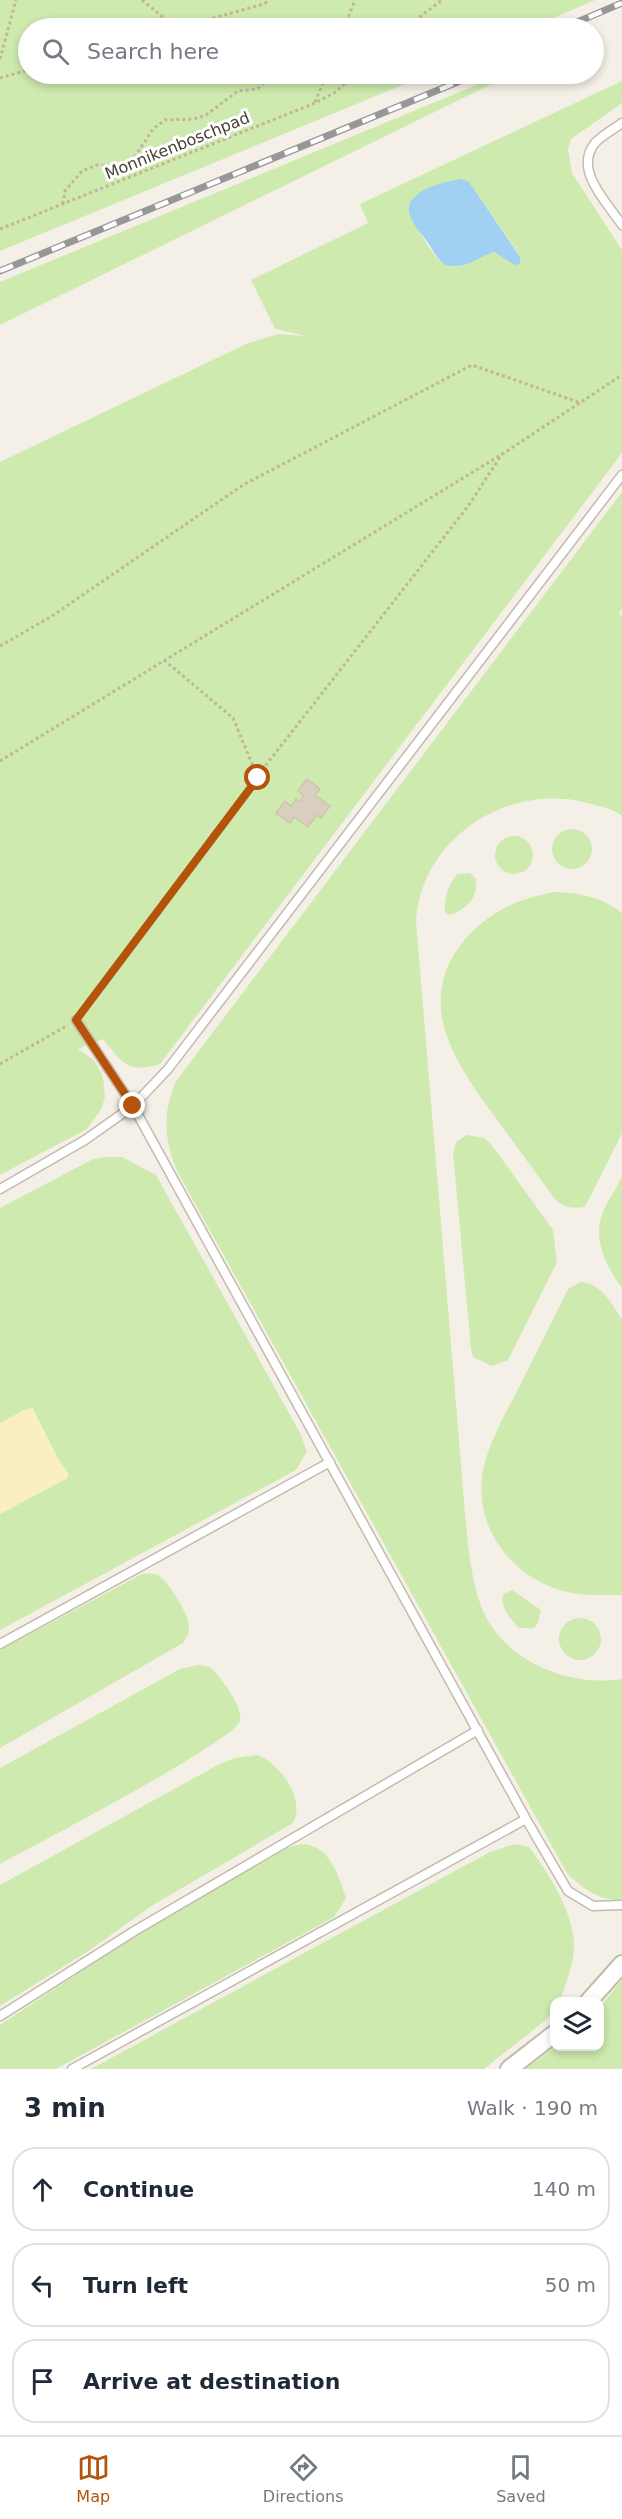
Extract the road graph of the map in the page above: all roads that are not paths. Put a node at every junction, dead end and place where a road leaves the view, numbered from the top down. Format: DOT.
graph roads {
  1 [pos="622,123"];
  2 [pos="622,225"];
  3 [pos="622,475"];
  4 [pos="76,1020"];
  5 [pos="133,1106"];
  6 [pos="0,1189"];
  7 [pos="330,1462"];
  8 [pos="0,1644"];
  9 [pos="478,1730"];
  10 [pos="526,1819"];
  11 [pos="622,1905"];
  12 [pos="622,1964"];
  13 [pos="592,1997"];
  14 [pos="0,2016"];
  15 [pos="550,2038"];
  16 [pos="72,2069"];
  17 [pos="509,2069"];
  1 -- 2 [label="lane"];
  3 -- 5 [label="lane"];
  4 -- 5 [label="lane"];
  5 -- 6 [label="lane"];
  5 -- 7 [label="lane"];
  7 -- 8 [label="lane"];
  7 -- 9 [label="lane"];
  9 -- 10 [label="lane"];
  9 -- 14 [label="lane"];
  10 -- 11 [label="lane"];
  10 -- 16 [label="lane"];
  12 -- 13 [label="street"];
  15 -- 17 [label="street"];
}
